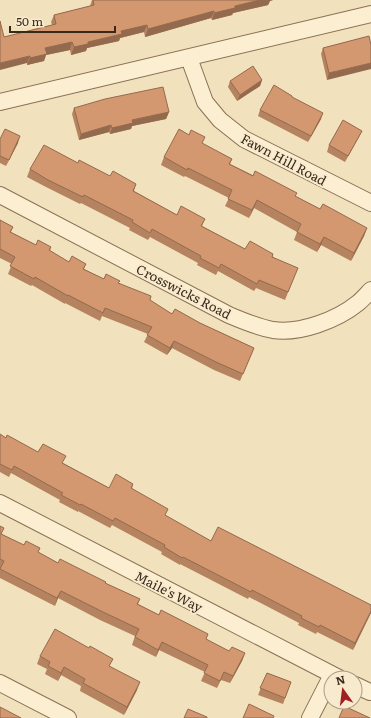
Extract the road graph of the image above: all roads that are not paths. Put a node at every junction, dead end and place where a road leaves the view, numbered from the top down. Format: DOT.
graph roads {
  1 [pos="371,14"];
  2 [pos="189,58"];
  3 [pos="0,102"];
  4 [pos="0,195"];
  5 [pos="371,203"];
  6 [pos="371,290"];
  7 [pos="0,503"];
  8 [pos="323,670"];
  9 [pos="0,683"];
  10 [pos="323,698"];
  11 [pos="68,718"];
  12 [pos="310,718"];
  1 -- 2 [label="street"];
  2 -- 3 [label="street"];
  2 -- 5 [label="street, Fawn Hill Road"];
  4 -- 6 [label="street, Crosswicks Road"];
  7 -- 8 [label="street, Maile's Way"];
  9 -- 11 [label="street"];
  10 -- 12 [label="street"];
}
